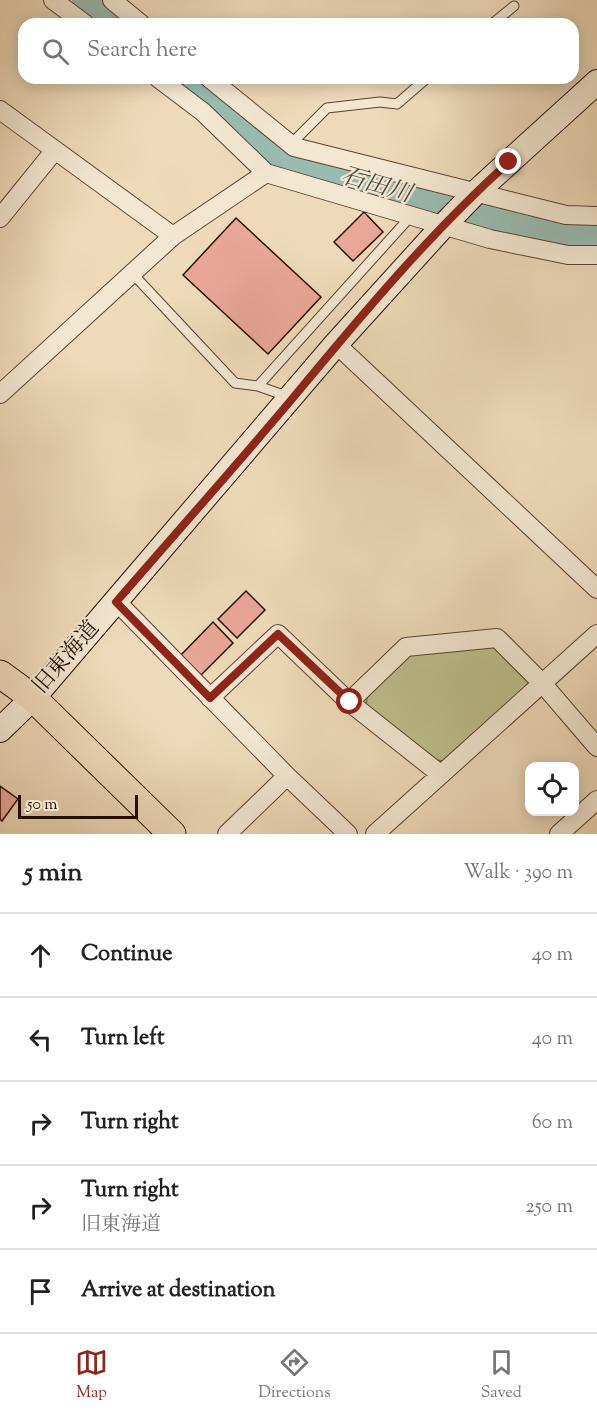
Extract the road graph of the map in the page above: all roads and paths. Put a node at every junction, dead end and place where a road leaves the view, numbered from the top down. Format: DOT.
graph roads {
  1 [pos="53,0"];
  2 [pos="112,0"];
  3 [pos="514,6"];
  4 [pos="77,18"];
  5 [pos="134,18"];
  6 [pos="499,18"];
  7 [pos="597,82"];
  8 [pos="166,84"];
  9 [pos="216,84"];
  10 [pos="421,84"];
  11 [pos="0,110"];
  12 [pos="291,144"];
  13 [pos="55,150"];
  14 [pos="266,173"];
  15 [pos="472,196"];
  16 [pos="411,216"];
  17 [pos="597,216"];
  18 [pos="0,218"];
  19 [pos="448,222"];
  20 [pos="173,236"];
  21 [pos="597,255"];
  22 [pos="132,273"];
  23 [pos="336,344"];
  24 [pos="258,386"];
  25 [pos="0,394"];
  26 [pos="292,399"];
  27 [pos="597,589"];
  28 [pos="116,602"];
  29 [pos="597,634"];
  30 [pos="0,674"];
  31 [pos="542,683"];
  32 [pos="33,698"];
  33 [pos="210,698"];
  34 [pos="350,702"];
  35 [pos="0,730"];
  36 [pos="597,747"];
  37 [pos="440,774"];
  38 [pos="287,776"];
  39 [pos="597,800"];
  40 [pos="172,834"];
  41 [pos="227,834"];
  42 [pos="348,834"];
  43 [pos="375,834"];
  44 [pos="560,834"];
  1 -- 4 [label="street"];
  2 -- 5 [label="street"];
  3 -- 6 [label="lane"];
  7 -- 15 [label="street, 旧東海道"];
  8 -- 14 [label="street"];
  9 -- 12 [label="street"];
  10 -- 12 [label="lane"];
  11 -- 13 [label="street"];
  12 -- 15 [label="street"];
  13 -- 18 [label="street"];
  13 -- 20 [label="street"];
  14 -- 16 [label="street"];
  14 -- 20 [label="street"];
  15 -- 17 [label="street"];
  15 -- 19 [label="street, 旧東海道"];
  16 -- 19 [label="street"];
  16 -- 24 [label="lane"];
  19 -- 21 [label="street"];
  19 -- 23 [label="street, 旧東海道"];
  20 -- 22 [label="street"];
  22 -- 24 [label="lane"];
  22 -- 25 [label="street"];
  23 -- 26 [label="street, 旧東海道"];
  23 -- 27 [label="street"];
  24 -- 26 [label="lane"];
  26 -- 28 [label="street, 旧東海道"];
  28 -- 32 [label="street, 旧東海道"];
  28 -- 33 [label="street"];
  29 -- 31 [label="street"];
  30 -- 32 [label="main road"];
  31 -- 34 [label="street"];
  31 -- 36 [label="street"];
  31 -- 37 [label="street"];
  32 -- 35 [label="street, 旧東海道"];
  32 -- 40 [label="main road"];
  33 -- 34 [label="street"];
  33 -- 38 [label="street"];
  34 -- 37 [label="street"];
  37 -- 43 [label="street"];
  38 -- 41 [label="street"];
  38 -- 42 [label="street"];
  39 -- 44 [label="street"];
}
